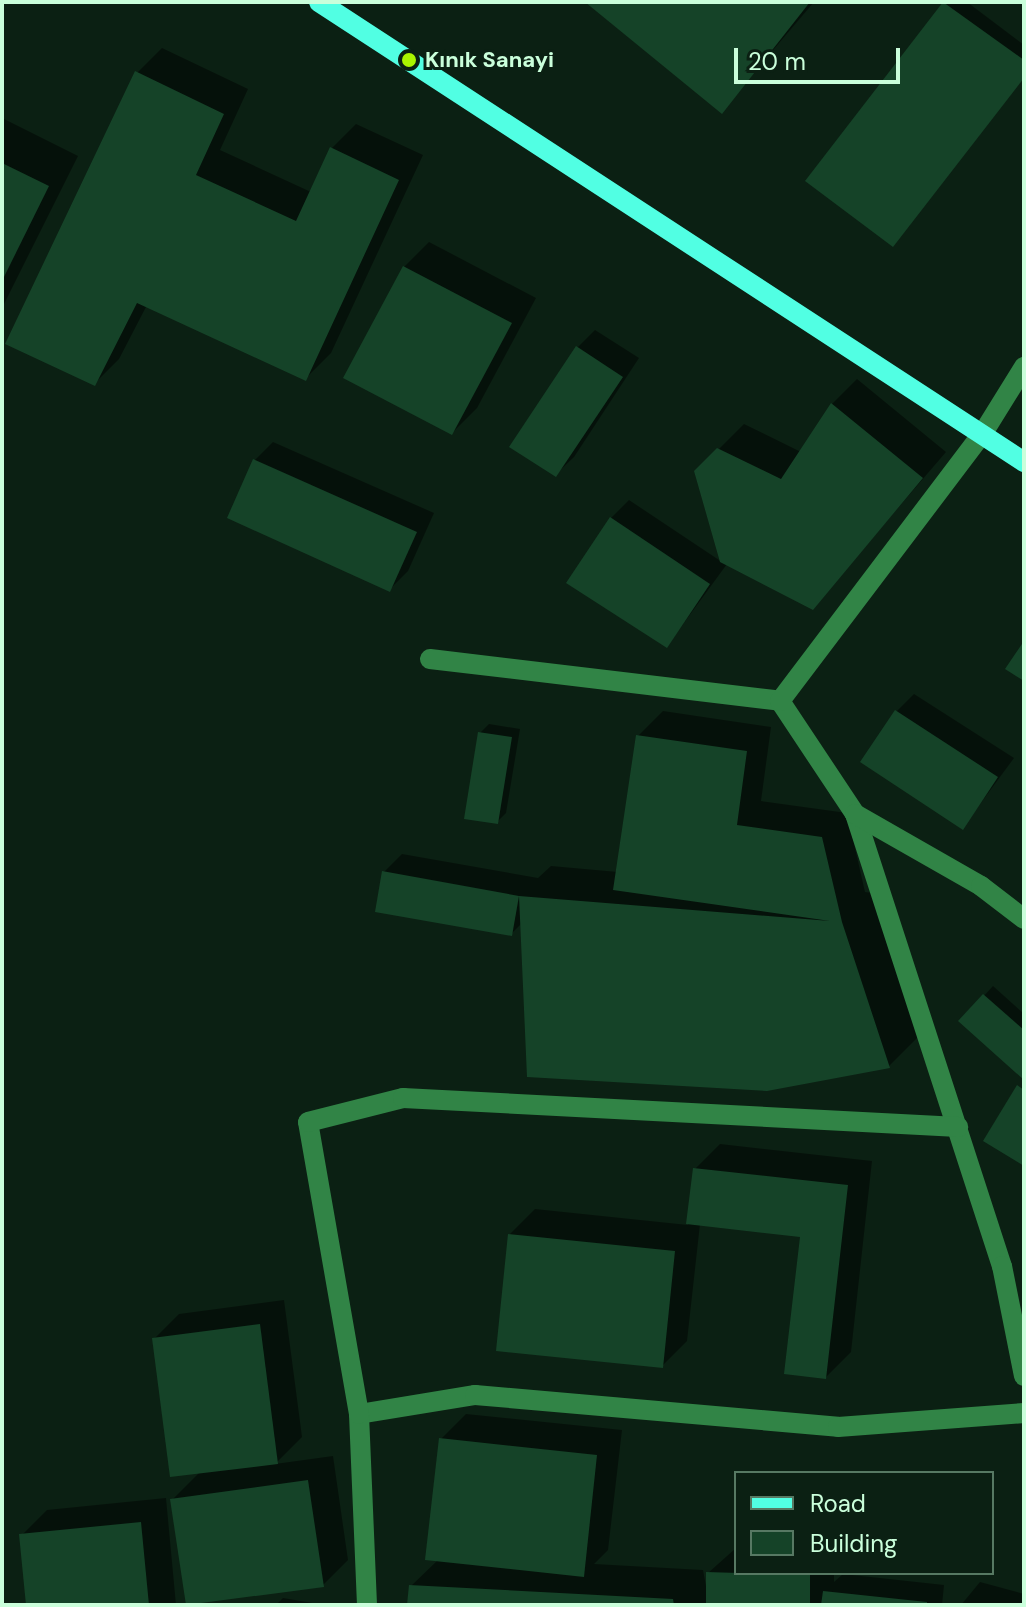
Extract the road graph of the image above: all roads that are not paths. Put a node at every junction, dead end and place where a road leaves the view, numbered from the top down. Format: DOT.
graph roads {
  1 [pos="319,2"];
  2 [pos="1024,367"];
  3 [pos="983,433"];
  4 [pos="1024,462"];
  5 [pos="430,659"];
  6 [pos="780,701"];
  7 [pos="855,814"];
  8 [pos="1024,919"];
  9 [pos="958,1127"];
  10 [pos="1024,1376"];
  11 [pos="1024,1413"];
  12 [pos="359,1414"];
  13 [pos="367,1605"];
  1 -- 3 [label="main road"];
  2 -- 3 [label="street"];
  3 -- 4 [label="main road"];
  3 -- 6 [label="street"];
  5 -- 6 [label="street"];
  6 -- 7 [label="street"];
  7 -- 8 [label="street"];
  7 -- 9 [label="street"];
  9 -- 10 [label="street"];
  9 -- 12 [label="street"];
  11 -- 12 [label="street"];
  12 -- 13 [label="street"];
}
